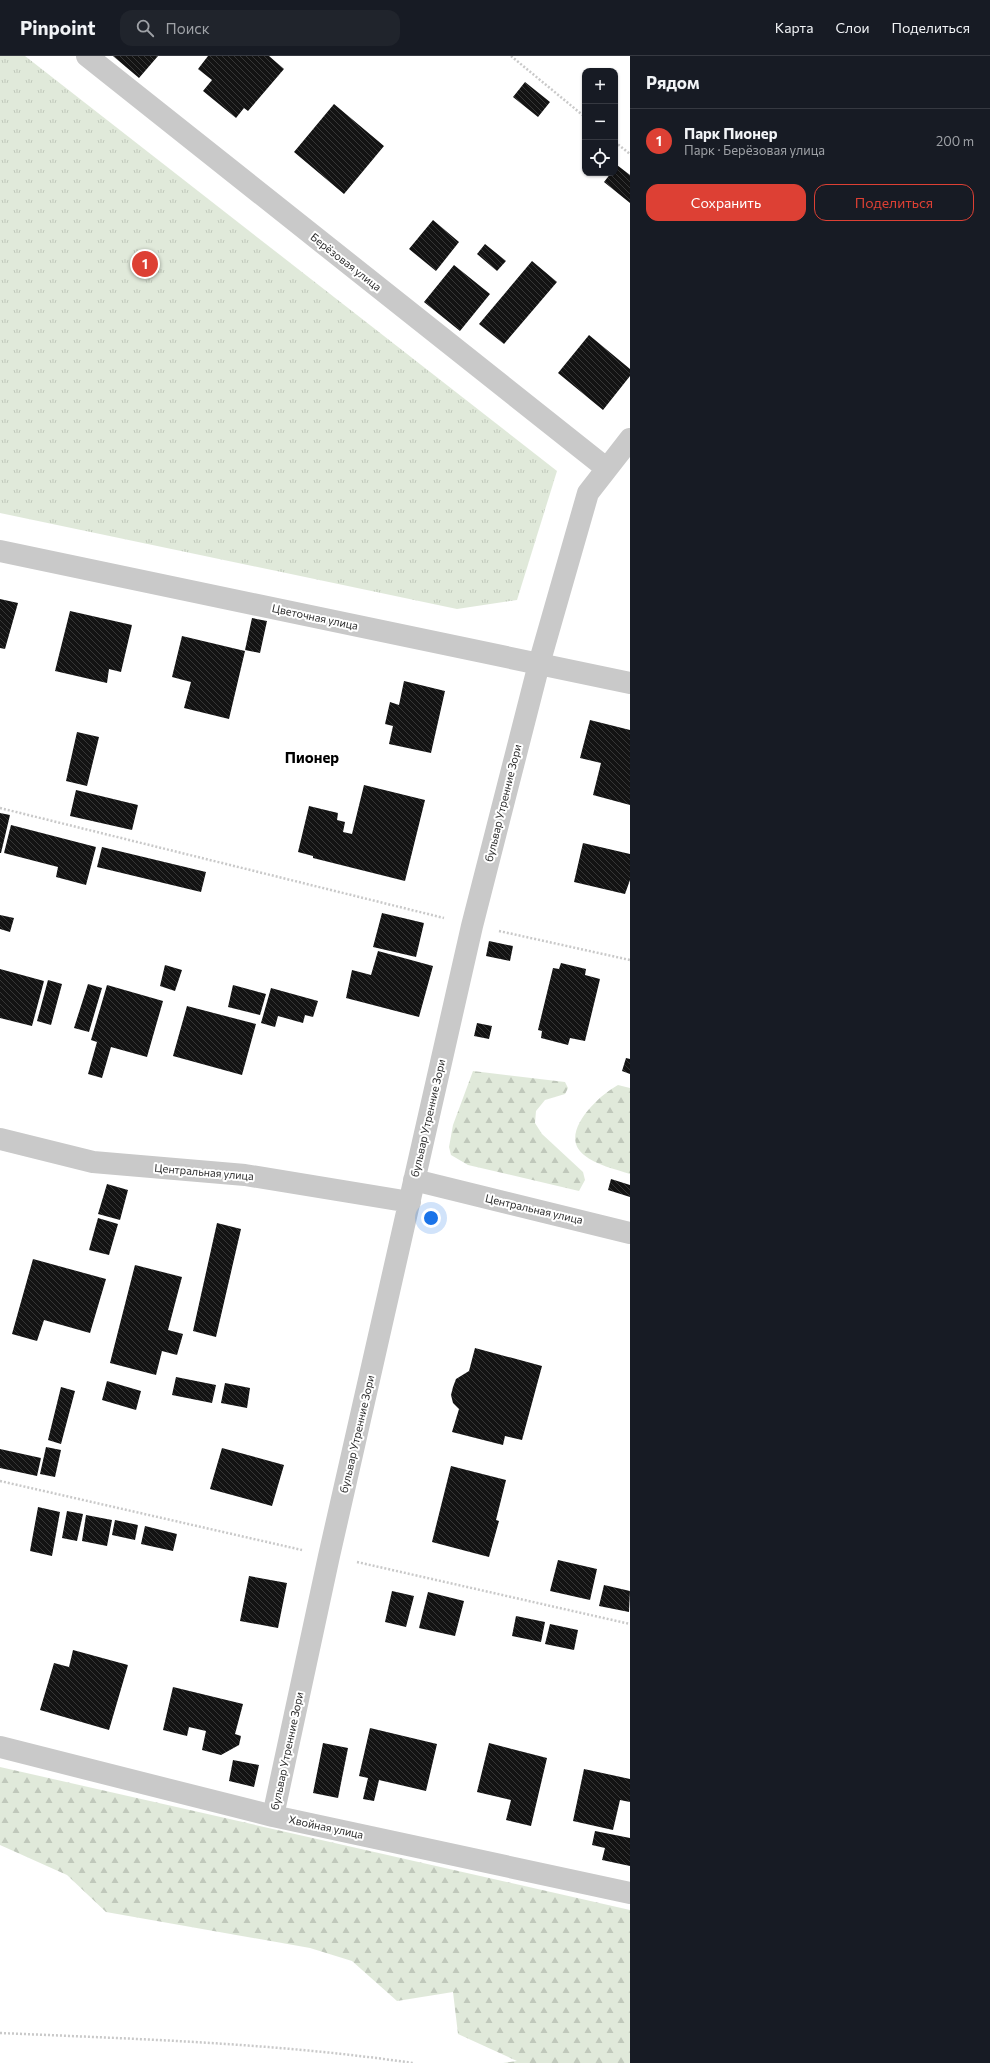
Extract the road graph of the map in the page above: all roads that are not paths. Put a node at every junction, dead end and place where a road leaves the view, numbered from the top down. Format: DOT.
graph roads {
  1 [pos="87,56"];
  2 [pos="630,439"];
  3 [pos="606,468"];
  4 [pos="0,551"];
  5 [pos="539,664"];
  6 [pos="630,683"];
  7 [pos="0,1139"];
  8 [pos="414,1180"];
  9 [pos="410,1202"];
  10 [pos="630,1233"];
  11 [pos="0,1747"];
  12 [pos="273,1816"];
  13 [pos="630,1893"];
  1 -- 3 [label="street, Берёзовая улица"];
  2 -- 3 [label="street, бульвар Утренние Зори"];
  3 -- 5 [label="street, бульвар Утренние Зори"];
  4 -- 5 [label="street, Цветочная улица"];
  5 -- 6 [label="street, Цветочная улица"];
  5 -- 8 [label="street, бульвар Утренние Зори"];
  7 -- 9 [label="street, Центральная улица"];
  8 -- 9 [label="street, бульвар Утренние Зори"];
  8 -- 10 [label="street, Центральная улица"];
  9 -- 12 [label="street, бульвар Утренние Зори"];
  11 -- 12 [label="street, Хвойная улица"];
  12 -- 13 [label="street, Хвойная улица"];
}
